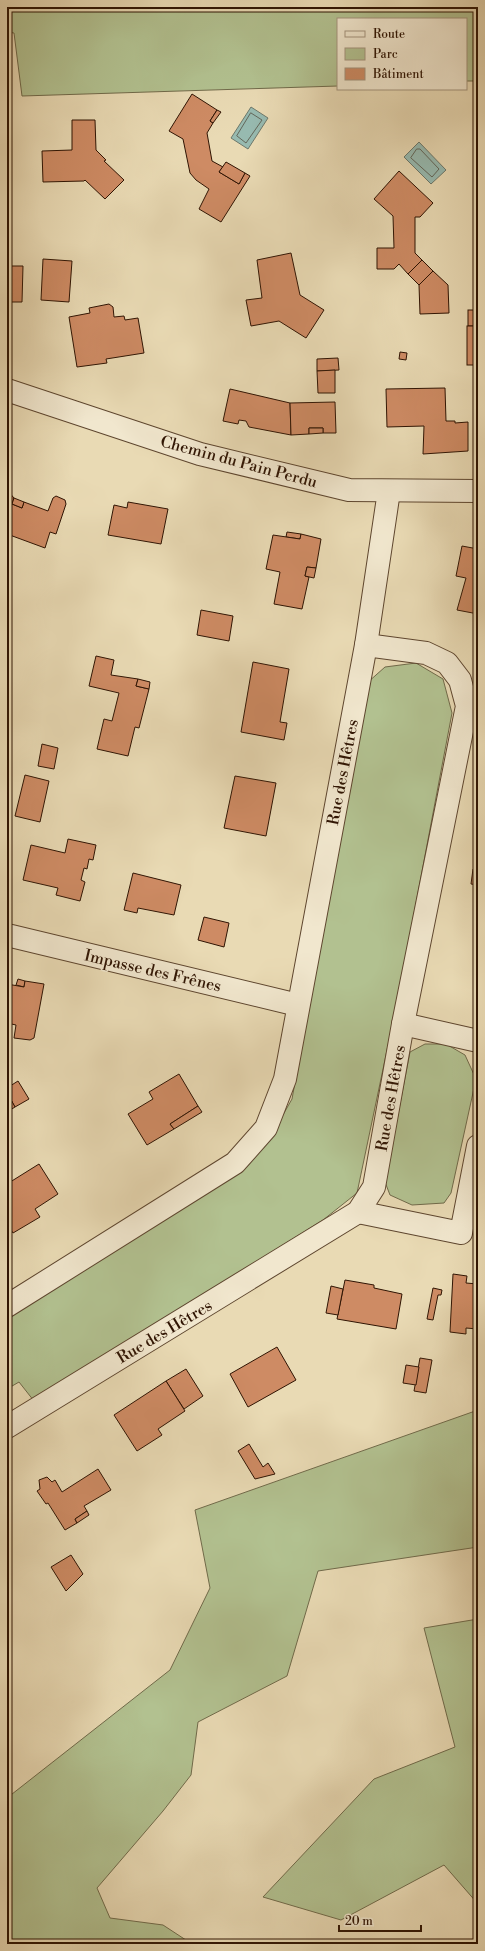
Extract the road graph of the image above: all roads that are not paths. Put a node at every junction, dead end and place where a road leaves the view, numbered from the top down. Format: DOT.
graph roads {
  1 [pos="7,390"];
  2 [pos="389,491"];
  3 [pos="478,492"];
  4 [pos="366,645"];
  5 [pos="7,935"];
  6 [pos="298,1005"];
  7 [pos="403,1024"];
  8 [pos="478,1041"];
  9 [pos="478,1146"];
  10 [pos="358,1212"];
  11 [pos="7,1306"];
  12 [pos="7,1427"];
  1 -- 2 [label="street, Chemin du Pain Perdu"];
  2 -- 3 [label="street, Chemin du Pain Perdu"];
  2 -- 4 [label="street, Rue des Hêtres"];
  4 -- 6 [label="street, Rue des Hêtres"];
  4 -- 7 [label="street, Rue des Hêtres"];
  5 -- 6 [label="street, Impasse des Frênes"];
  6 -- 11 [label="street, Rue des Hêtres"];
  7 -- 8 [label="street"];
  7 -- 10 [label="street, Rue des Hêtres"];
  9 -- 10 [label="street"];
  10 -- 12 [label="street, Rue des Hêtres"];
}
